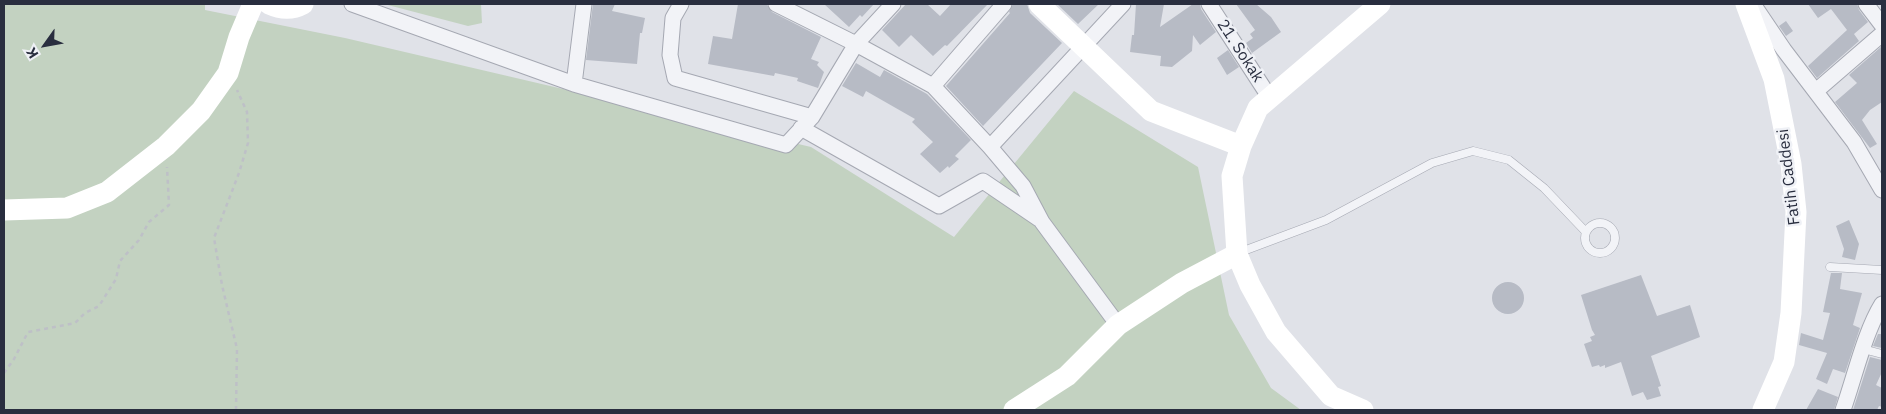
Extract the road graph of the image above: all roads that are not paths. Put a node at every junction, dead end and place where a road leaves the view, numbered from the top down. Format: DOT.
graph roads {
  1 [pos="253,4"];
  2 [pos="269,4"];
  3 [pos="303,4"];
  4 [pos="352,4"];
  5 [pos="584,4"];
  6 [pos="681,4"];
  7 [pos="780,4"];
  8 [pos="893,4"];
  9 [pos="1004,4"];
  10 [pos="1039,4"];
  11 [pos="1123,4"];
  12 [pos="1209,4"];
  13 [pos="1380,4"];
  14 [pos="1746,4"];
  15 [pos="1753,4"];
  16 [pos="1866,4"];
  17 [pos="1882,26"];
  18 [pos="1882,34"];
  19 [pos="856,44"];
  20 [pos="1083,46"];
  21 [pos="574,84"];
  22 [pos="933,86"];
  23 [pos="1816,91"];
  24 [pos="1270,98"];
  25 [pos="812,117"];
  26 [pos="801,128"];
  27 [pos="1241,146"];
  28 [pos="990,147"];
  29 [pos="1880,182"];
  30 [pos="4,210"];
  31 [pos="1042,222"];
  32 [pos="1586,232"];
  33 [pos="1237,254"];
  34 [pos="1830,266"];
  35 [pos="1882,270"];
  36 [pos="1882,304"];
  37 [pos="1118,325"];
  38 [pos="1276,332"];
  39 [pos="1863,349"];
  40 [pos="1882,354"];
  41 [pos="1014,410"];
  42 [pos="1331,410"];
  43 [pos="1363,410"];
  44 [pos="1763,410"];
  45 [pos="1843,410"];
  1 -- 30 [label="street"];
  2 -- 3 [label="street"];
  4 -- 21 [label="street"];
  5 -- 21 [label="street"];
  6 -- 25 [label="street"];
  7 -- 19 [label="street"];
  8 -- 19 [label="street"];
  9 -- 22 [label="street"];
  10 -- 20 [label="street"];
  11 -- 20 [label="street"];
  12 -- 24 [label="street, 21. Sokak"];
  13 -- 24 [label="street"];
  14 -- 44 [label="street, Fatih Caddesi"];
  15 -- 23 [label="street"];
  16 -- 17 [label="street"];
  18 -- 23 [label="street"];
  19 -- 22 [label="street"];
  19 -- 25 [label="street"];
  20 -- 27 [label="street"];
  20 -- 28 [label="street"];
  21 -- 26 [label="street"];
  22 -- 28 [label="street"];
  23 -- 29 [label="street"];
  24 -- 27 [label="street"];
  25 -- 26 [label="street"];
  26 -- 31 [label="street"];
  27 -- 33 [label="street"];
  28 -- 31 [label="street"];
  31 -- 37 [label="street"];
  32 -- 33 [label="lane"];
  33 -- 37 [label="street"];
  33 -- 38 [label="street"];
  34 -- 35 [label="lane"];
  36 -- 39 [label="street"];
  37 -- 41 [label="street"];
  38 -- 42 [label="street"];
  38 -- 43 [label="street"];
  39 -- 40 [label="lane"];
  39 -- 45 [label="street"];
}
